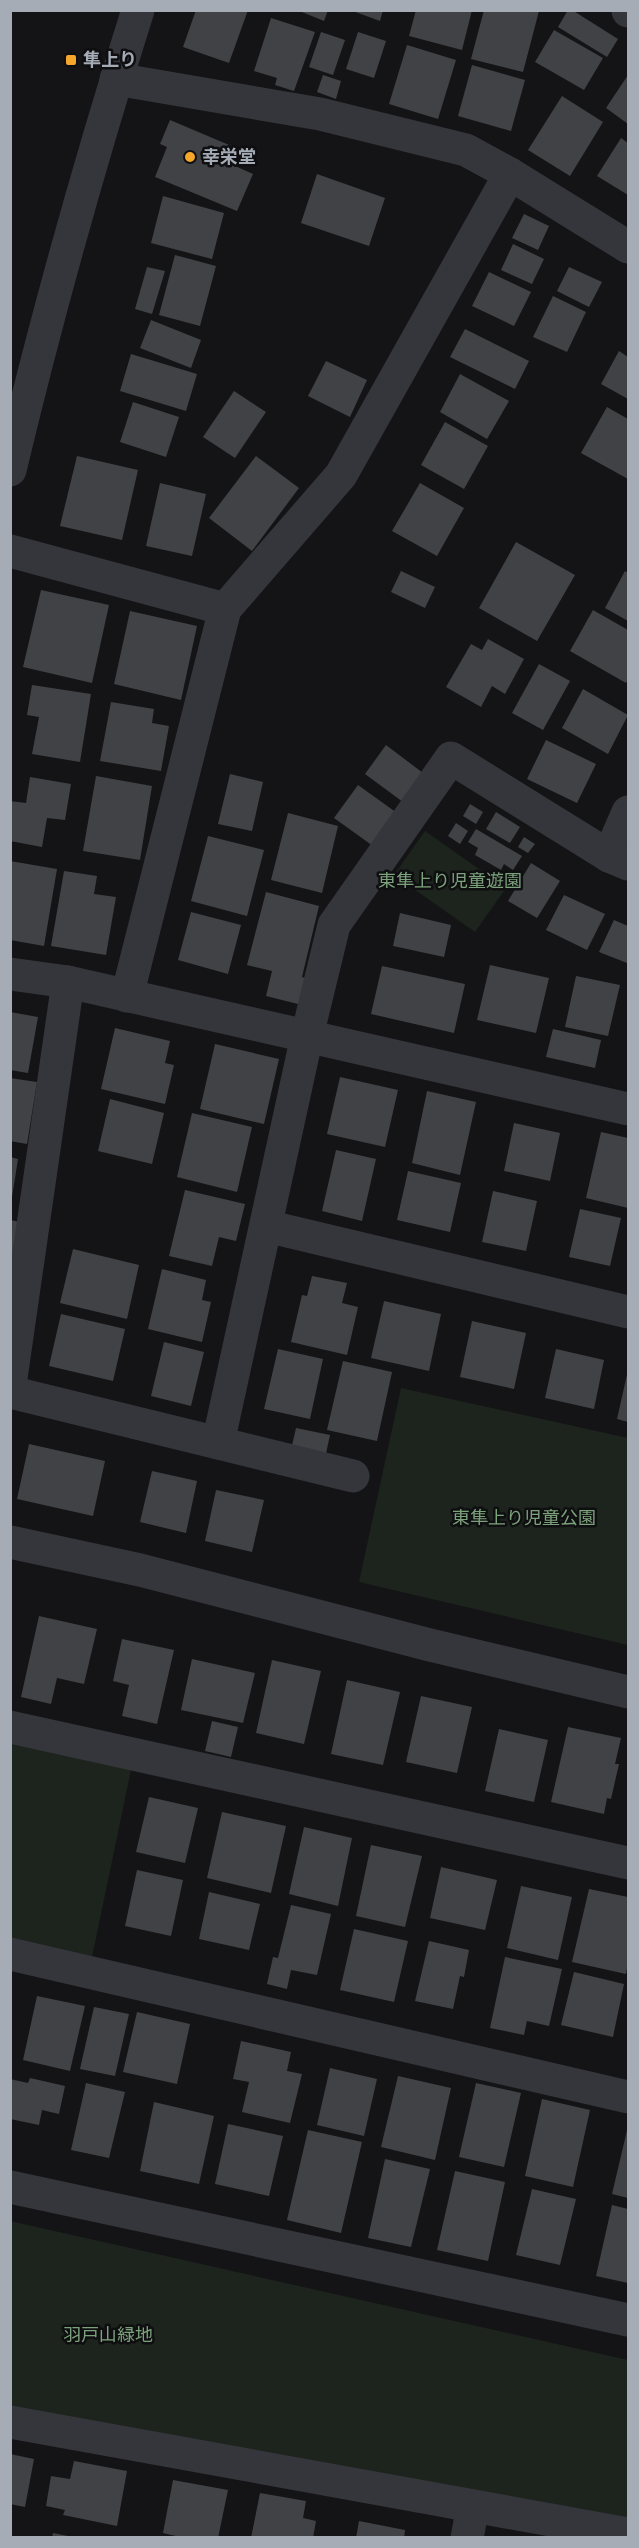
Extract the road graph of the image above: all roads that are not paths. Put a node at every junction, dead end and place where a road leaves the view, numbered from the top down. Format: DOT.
graph roads {
  1 [pos="138,10"];
  2 [pos="116,79"];
  3 [pos="510,174"];
  4 [pos="628,247"];
  5 [pos="10,470"];
  6 [pos="10,551"];
  7 [pos="225,609"];
  8 [pos="628,812"];
  9 [pos="619,860"];
  10 [pos="10,974"];
  11 [pos="68,982"];
  12 [pos="127,996"];
  13 [pos="307,1036"];
  14 [pos="628,1109"];
  15 [pos="266,1226"];
  16 [pos="628,1312"];
  17 [pos="10,1385"];
  18 [pos="10,1392"];
  19 [pos="218,1443"];
  20 [pos="353,1476"];
  21 [pos="10,1542"];
  22 [pos="628,1692"];
  23 [pos="10,1726"];
  24 [pos="628,1863"];
  25 [pos="10,1954"];
  26 [pos="628,2097"];
  27 [pos="10,2187"];
  28 [pos="628,2320"];
  29 [pos="10,2422"];
  30 [pos="473,2506"];
  31 [pos="628,2534"];
  32 [pos="467,2538"];
  1 -- 2 [label="street"];
  2 -- 3 [label="street"];
  2 -- 5 [label="street"];
  3 -- 4 [label="street"];
  3 -- 7 [label="street"];
  6 -- 7 [label="street"];
  7 -- 12 [label="street"];
  8 -- 9 [label="street"];
  9 -- 13 [label="street"];
  10 -- 11 [label="street"];
  11 -- 12 [label="street"];
  11 -- 17 [label="street"];
  12 -- 13 [label="street"];
  13 -- 14 [label="street"];
  13 -- 15 [label="street"];
  15 -- 16 [label="street"];
  15 -- 19 [label="street"];
  18 -- 19 [label="street"];
  19 -- 20 [label="street"];
  21 -- 22 [label="street"];
  23 -- 24 [label="street"];
  25 -- 26 [label="street"];
  27 -- 28 [label="street"];
  29 -- 30 [label="street"];
  30 -- 31 [label="street"];
  30 -- 32 [label="street"];
}
